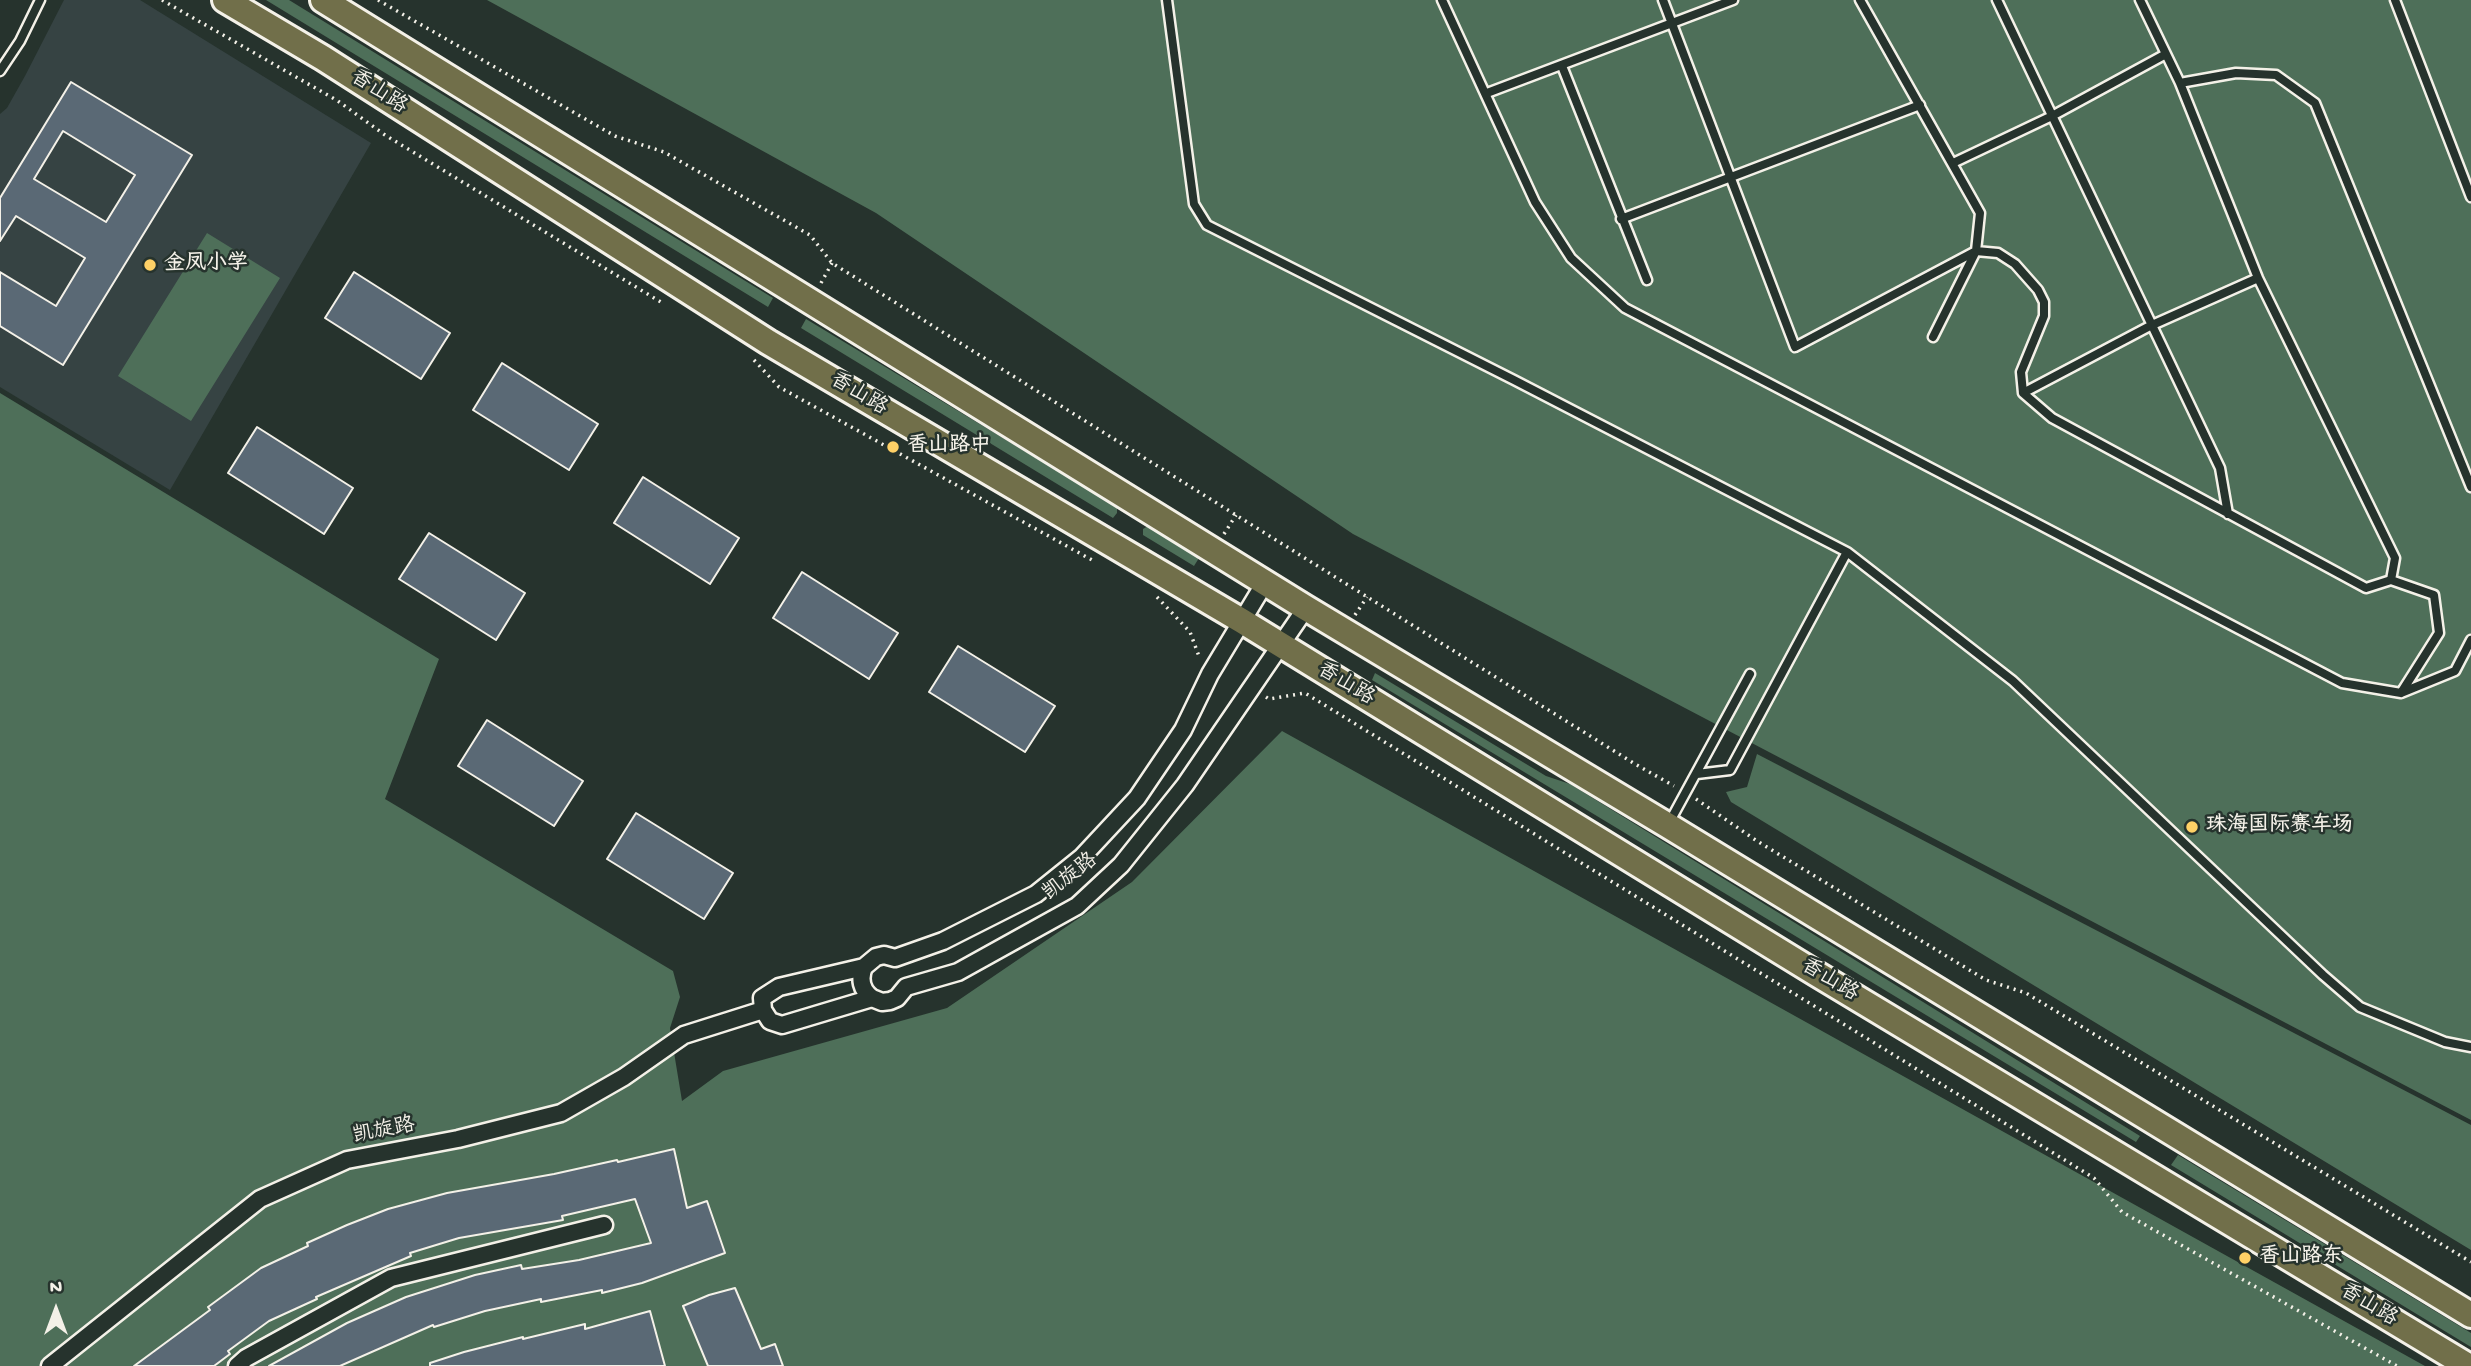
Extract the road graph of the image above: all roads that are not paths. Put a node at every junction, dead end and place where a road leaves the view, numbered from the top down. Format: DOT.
graph roads {
  1 [pos="40,0"];
  2 [pos="225,0"];
  3 [pos="323,0"];
  4 [pos="1167,0"];
  5 [pos="1442,0"];
  6 [pos="1663,0"];
  7 [pos="1733,0"];
  8 [pos="1860,0"];
  9 [pos="1997,0"];
  10 [pos="2140,0"];
  11 [pos="2395,0"];
  12 [pos="1672,22"];
  13 [pos="2166,54"];
  14 [pos="1562,66"];
  15 [pos="0,71"];
  16 [pos="2180,83"];
  17 [pos="1487,93"];
  18 [pos="1920,105"];
  19 [pos="2052,116"];
  20 [pos="1953,163"];
  21 [pos="1731,178"];
  22 [pos="2471,197"];
  23 [pos="1621,219"];
  24 [pos="1976,251"];
  25 [pos="2258,278"];
  26 [pos="1647,280"];
  27 [pos="2150,326"];
  28 [pos="1934,337"];
  29 [pos="2023,393"];
  30 [pos="2471,487"];
  31 [pos="2228,514"];
  32 [pos="1847,552"];
  33 [pos="2391,580"];
  34 [pos="1266,582"];
  35 [pos="1306,608"];
  36 [pos="1242,621"];
  37 [pos="2471,640"];
  38 [pos="1280,645"];
  39 [pos="1750,674"];
  40 [pos="2400,693"];
  41 [pos="1697,774"];
  42 [pos="1667,825"];
  43 [pos="895,958"];
  44 [pos="864,967"];
  45 [pos="906,987"];
  46 [pos="872,998"];
  47 [pos="763,1010"];
  48 [pos="2471,1047"];
  49 [pos="604,1225"];
  50 [pos="2471,1315"];
  51 [pos="60,1363"];
  52 [pos="237,1366"];
  53 [pos="2468,1366"];
  1 -- 15 [label="lane"];
  2 -- 36 [label="main road, 香山路"];
  3 -- 34 [label="main road"];
  4 -- 32 [label="lane"];
  5 -- 17 [label="lane"];
  6 -- 12 [label="lane"];
  7 -- 12 [label="lane"];
  8 -- 18 [label="lane"];
  9 -- 19 [label="lane"];
  10 -- 13 [label="lane"];
  11 -- 22 [label="lane"];
  12 -- 14 [label="lane"];
  12 -- 21 [label="lane"];
  13 -- 16 [label="lane"];
  13 -- 19 [label="lane"];
  14 -- 17 [label="lane"];
  14 -- 23 [label="lane"];
  16 -- 25 [label="lane"];
  16 -- 30 [label="lane"];
  17 -- 40 [label="lane"];
  18 -- 20 [label="lane"];
  18 -- 21 [label="lane"];
  19 -- 20 [label="lane"];
  19 -- 27 [label="lane"];
  20 -- 24 [label="lane"];
  21 -- 23 [label="lane"];
  21 -- 24 [label="lane"];
  23 -- 26 [label="lane"];
  24 -- 28 [label="lane"];
  24 -- 29 [label="lane"];
  25 -- 27 [label="lane"];
  25 -- 33 [label="lane"];
  27 -- 29 [label="lane"];
  27 -- 31 [label="lane"];
  29 -- 31 [label="lane"];
  31 -- 33 [label="lane"];
  32 -- 41 [label="lane"];
  32 -- 48 [label="lane"];
  33 -- 40 [label="lane"];
  34 -- 35 [label="main road"];
  34 -- 36 [label="street, 凯旋路"];
  35 -- 38 [label="street, 凯旋路"];
  35 -- 42 [label="main road"];
  36 -- 38 [label="main road, 香山路"];
  36 -- 43 [label="street, 凯旋路"];
  37 -- 40 [label="lane"];
  38 -- 45 [label="street, 凯旋路"];
  38 -- 53 [label="main road, 香山路"];
  39 -- 41 [label="lane"];
  41 -- 42 [label="lane"];
  42 -- 50 [label="main road"];
  43 -- 44 [label="street, 凯旋路"];
  43 -- 45 [label="street"];
  44 -- 46 [label="street"];
  44 -- 47 [label="street, 凯旋路"];
  45 -- 46 [label="street, 凯旋路"];
  46 -- 47 [label="street, 凯旋路"];
  47 -- 51 [label="street, 凯旋路"];
  49 -- 52 [label="street"];
}
